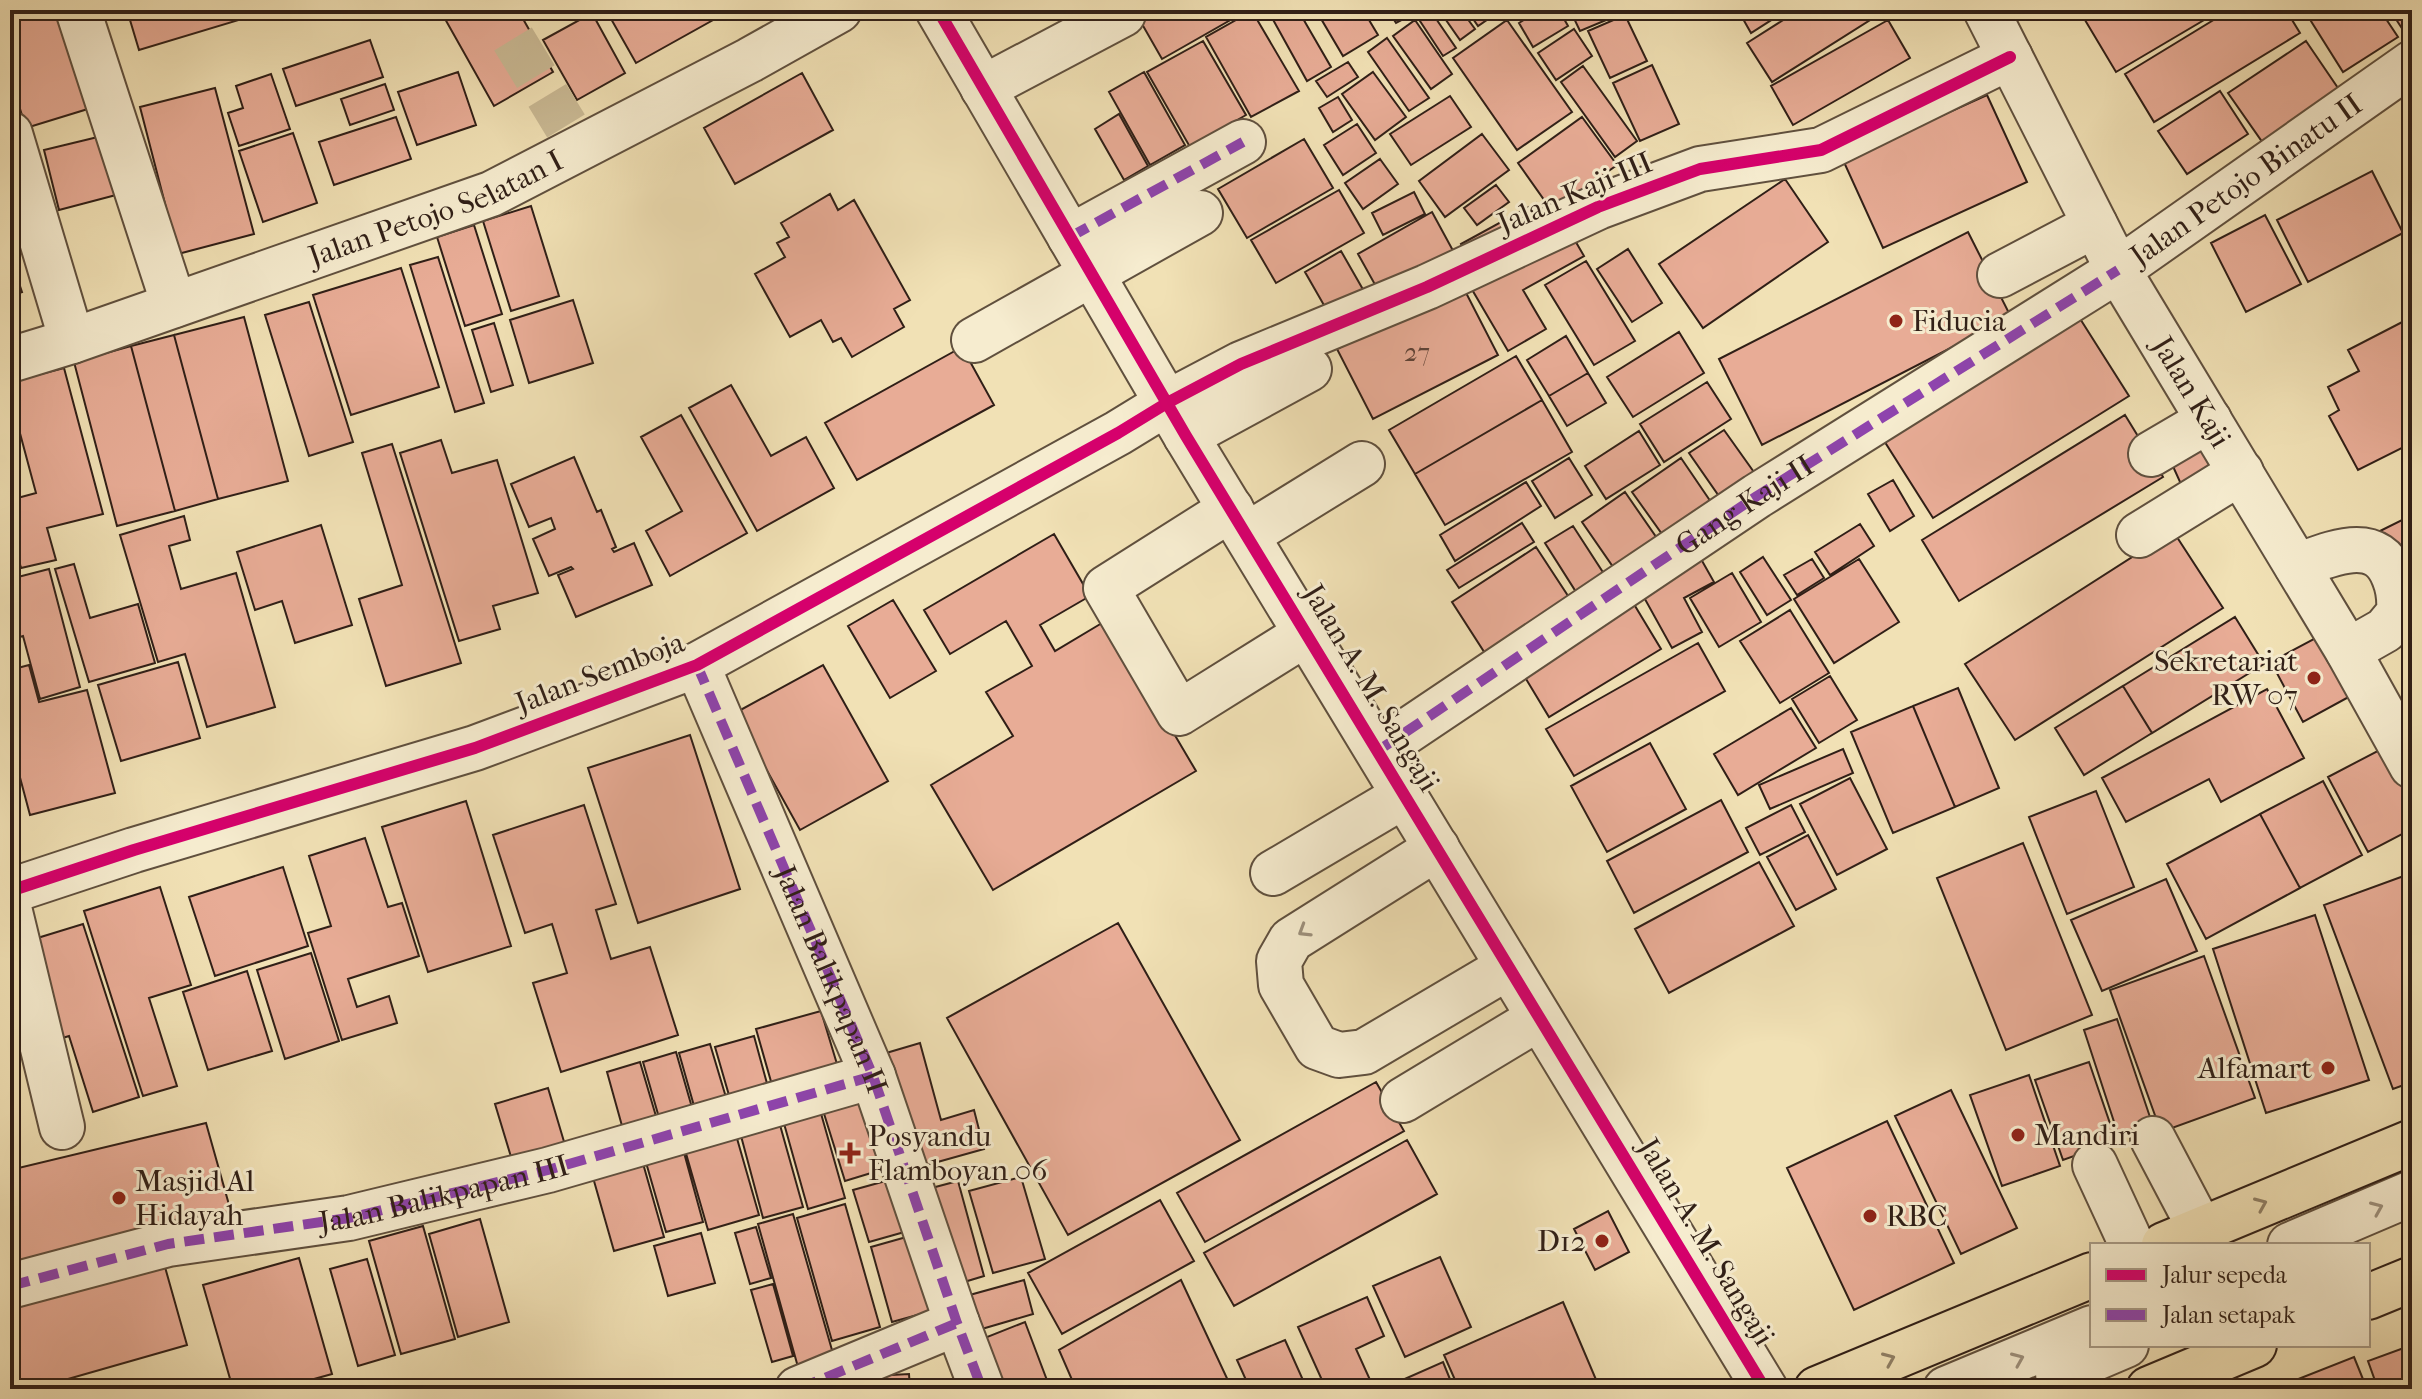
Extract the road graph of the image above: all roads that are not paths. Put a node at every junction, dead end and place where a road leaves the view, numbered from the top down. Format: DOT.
graph roads {
  1 [pos="78,10"];
  2 [pos="839,10"];
  3 [pos="938,10"];
  4 [pos="1123,14"];
  5 [pos="1998,34"];
  6 [pos="2412,63"];
  7 [pos="983,88"];
  8 [pos="1808,133"];
  9 [pos="10,134"];
  10 [pos="1243,142"];
  11 [pos="1200,213"];
  12 [pos="2095,225"];
  13 [pos="1070,237"];
  14 [pos="2118,270"];
  15 [pos="1092,275"];
  16 [pos="2000,275"];
  17 [pos="174,305"];
  18 [pos="974,340"];
  19 [pos="72,341"];
  20 [pos="10,360"];
  21 [pos="1309,369"];
  22 [pos="1177,419"];
  23 [pos="2209,420"];
  24 [pos="2151,454"];
  25 [pos="1362,464"];
  26 [pos="2241,472"];
  27 [pos="1239,522"];
  28 [pos="2139,535"];
  29 [pos="2297,566"];
  30 [pos="1307,633"];
  31 [pos="2348,651"];
  32 [pos="697,665"];
  33 [pos="1379,750"];
  34 [pos="2412,766"];
  35 [pos="1405,795"];
  36 [pos="1437,848"];
  37 [pos="1273,873"];
  38 [pos="10,891"];
  39 [pos="10,912"];
  40 [pos="1508,967"];
  41 [pos="1539,1018"];
  42 [pos="873,1076"];
  43 [pos="1403,1100"];
  44 [pos="62,1127"];
  45 [pos="2153,1139"];
  46 [pos="2412,1142"];
  47 [pos="2095,1165"];
  48 [pos="2412,1193"];
  49 [pos="2412,1225"];
  50 [pos="2182,1237"];
  51 [pos="2131,1243"];
  52 [pos="2295,1243"];
  53 [pos="2368,1243"];
  54 [pos="2090,1276"];
  55 [pos="2412,1279"];
  56 [pos="10,1286"];
  57 [pos="2370,1296"];
  58 [pos="957,1323"];
  59 [pos="2090,1329"];
  60 [pos="2121,1347"];
  61 [pos="2249,1347"];
  62 [pos="798,1389"];
  63 [pos="982,1389"];
  64 [pos="1765,1389"];
  65 [pos="1817,1389"];
  66 [pos="1946,1389"];
  67 [pos="2021,1389"];
  68 [pos="2149,1389"];
  1 -- 17 [label="street"];
  2 -- 17 [label="street, Jalan Petojo Selatan I"];
  3 -- 7 [label="street, Jalan A. M. Sangaji"];
  4 -- 7 [label="street"];
  5 -- 8 [label="street"];
  5 -- 12 [label="street, Jalan Kaji"];
  5 -- 22 [label="street, Jalan Kaji III"];
  6 -- 14 [label="street, Jalan Petojo Binatu II"];
  7 -- 13 [label="street, Jalan A. M. Sangaji"];
  9 -- 19 [label="street"];
  10 -- 13 [label="street"];
  11 -- 15 [label="street"];
  12 -- 14 [label="street, Jalan Kaji"];
  12 -- 16 [label="street"];
  13 -- 15 [label="street, Jalan A. M. Sangaji"];
  14 -- 23 [label="street, Jalan Kaji"];
  14 -- 33 [label="street, Gang Kaji II"];
  15 -- 18 [label="street"];
  15 -- 22 [label="street, Jalan A. M. Sangaji"];
  17 -- 19 [label="street, Jalan Petojo Selatan I"];
  19 -- 20 [label="street, Jalan Petojo Selatan I"];
  21 -- 22 [label="street"];
  22 -- 27 [label="street, Jalan A. M. Sangaji"];
  22 -- 32 [label="street, Jalan Semboja"];
  23 -- 24 [label="street"];
  23 -- 26 [label="street, Jalan Kaji"];
  25 -- 27 [label="street"];
  26 -- 28 [label="street"];
  26 -- 29 [label="street, Jalan Kaji"];
  27 -- 30 [label="street, Jalan A. M. Sangaji"];
  27 -- 30 [label="street"];
  29 -- 31 [label="street, Jalan Kaji"];
  29 -- 31 [label="street"];
  30 -- 33 [label="street, Jalan A. M. Sangaji"];
  31 -- 34 [label="street, Jalan Kaji"];
  32 -- 38 [label="street, Jalan Semboja"];
  32 -- 42 [label="street, Jalan Balikpapan II"];
  33 -- 35 [label="street, Jalan A. M. Sangaji"];
  35 -- 36 [label="street, Jalan A. M. Sangaji"];
  35 -- 37 [label="street"];
  36 -- 40 [label="street, Jalan A. M. Sangaji"];
  36 -- 40 [label="street, one-way"];
  39 -- 44 [label="street"];
  40 -- 41 [label="street, Jalan A. M. Sangaji"];
  41 -- 43 [label="street"];
  41 -- 64 [label="street, Jalan A. M. Sangaji"];
  42 -- 56 [label="street, Jalan Balikpapan III"];
  42 -- 58 [label="street, Jalan Balikpapan II"];
  45 -- 50 [label="street"];
  50 -- 46 [label="main road, one-way"];
  47 -- 51 [label="street"];
  52 -- 48 [label="street, one-way"];
  49 -- 53 [label="street"];
  65 -- 54 [label="main road, one-way"];
  55 -- 57 [label="main road"];
  58 -- 62 [label="street"];
  58 -- 63 [label="street, Jalan Balikpapan II"];
  66 -- 59 [label="street, one-way"];
  60 -- 67 [label="street"];
  61 -- 68 [label="main road"];
}
